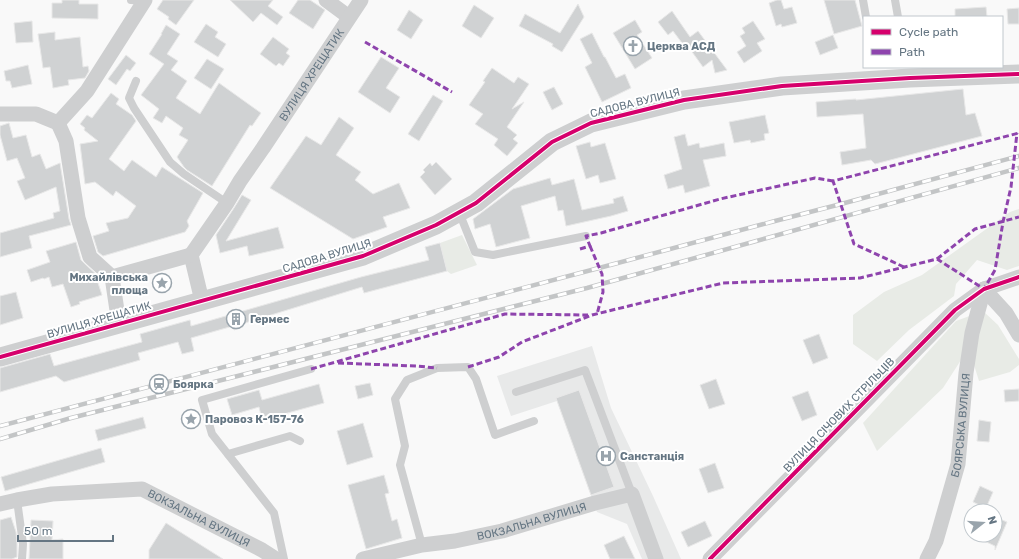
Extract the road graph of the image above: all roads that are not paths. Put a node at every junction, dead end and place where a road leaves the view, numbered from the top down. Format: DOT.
graph roads {
  1 [pos="140,0"];
  2 [pos="326,0"];
  3 [pos="361,0"];
  4 [pos="863,0"];
  5 [pos="895,0"];
  6 [pos="866,16"];
  7 [pos="898,16"];
  8 [pos="349,17"];
  9 [pos="1019,74"];
  10 [pos="136,82"];
  11 [pos="0,114"];
  12 [pos="58,123"];
  13 [pos="227,203"];
  14 [pos="459,212"];
  15 [pos="586,236"];
  16 [pos="191,255"];
  17 [pos="112,277"];
  18 [pos="1019,277"];
  19 [pos="984,289"];
  20 [pos="202,301"];
  21 [pos="118,324"];
  22 [pos="1019,335"];
  23 [pos="0,357"];
  24 [pos="311,369"];
  25 [pos="516,392"];
  26 [pos="534,421"];
  27 [pos="300,441"];
  28 [pos="228,454"];
  29 [pos="632,494"];
  30 [pos="17,500"];
  31 [pos="0,504"];
  32 [pos="422,545"];
  33 [pos="22,559"];
  34 [pos="276,559"];
  35 [pos="284,559"];
  36 [pos="363,559"];
  37 [pos="656,559"];
  38 [pos="710,559"];
  39 [pos="927,559"];
  1 -- 12 [label="street"];
  2 -- 8 [label="street"];
  3 -- 8 [label="street, ВУЛИЦЯ ХРЕЩАТИК"];
  4 -- 6 [label="lane"];
  5 -- 7 [label="lane"];
  8 -- 13 [label="street, ВУЛИЦЯ ХРЕЩАТИК"];
  9 -- 14 [label="street, САДОВА ВУЛИЦЯ"];
  10 -- 13 [label="lane"];
  11 -- 12 [label="street"];
  12 -- 17 [label="street"];
  13 -- 16 [label="street, ВУЛИЦЯ ХРЕЩАТИК"];
  14 -- 15 [label="lane"];
  14 -- 20 [label="street, САДОВА ВУЛИЦЯ"];
  16 -- 17 [label="street"];
  16 -- 20 [label="street"];
  17 -- 21 [label="street"];
  18 -- 19 [label="street, ВУЛИЦЯ СІЧОВИХ СТРІЛЬЦІВ"];
  19 -- 22 [label="street"];
  19 -- 38 [label="street, ВУЛИЦЯ СІЧОВИХ СТРІЛЬЦІВ"];
  19 -- 39 [label="street, БОЯРСЬКА ВУЛИЦЯ"];
  20 -- 21 [label="street, ВУЛИЦЯ ХРЕЩАТИК"];
  21 -- 23 [label="street, ВУЛИЦЯ ХРЕЩАТИК"];
  24 -- 28 [label="lane"];
  25 -- 29 [label="lane"];
  26 -- 32 [label="lane"];
  27 -- 28 [label="lane"];
  28 -- 35 [label="lane"];
  29 -- 32 [label="street, ВОКЗАЛЬНА ВУЛИЦЯ"];
  29 -- 37 [label="street"];
  30 -- 31 [label="street, ВОКЗАЛЬНА ВУЛИЦЯ"];
  30 -- 33 [label="lane"];
  30 -- 34 [label="street, ВОКЗАЛЬНА ВУЛИЦЯ"];
  32 -- 36 [label="street, ВОКЗАЛЬНА ВУЛИЦЯ"];
}
